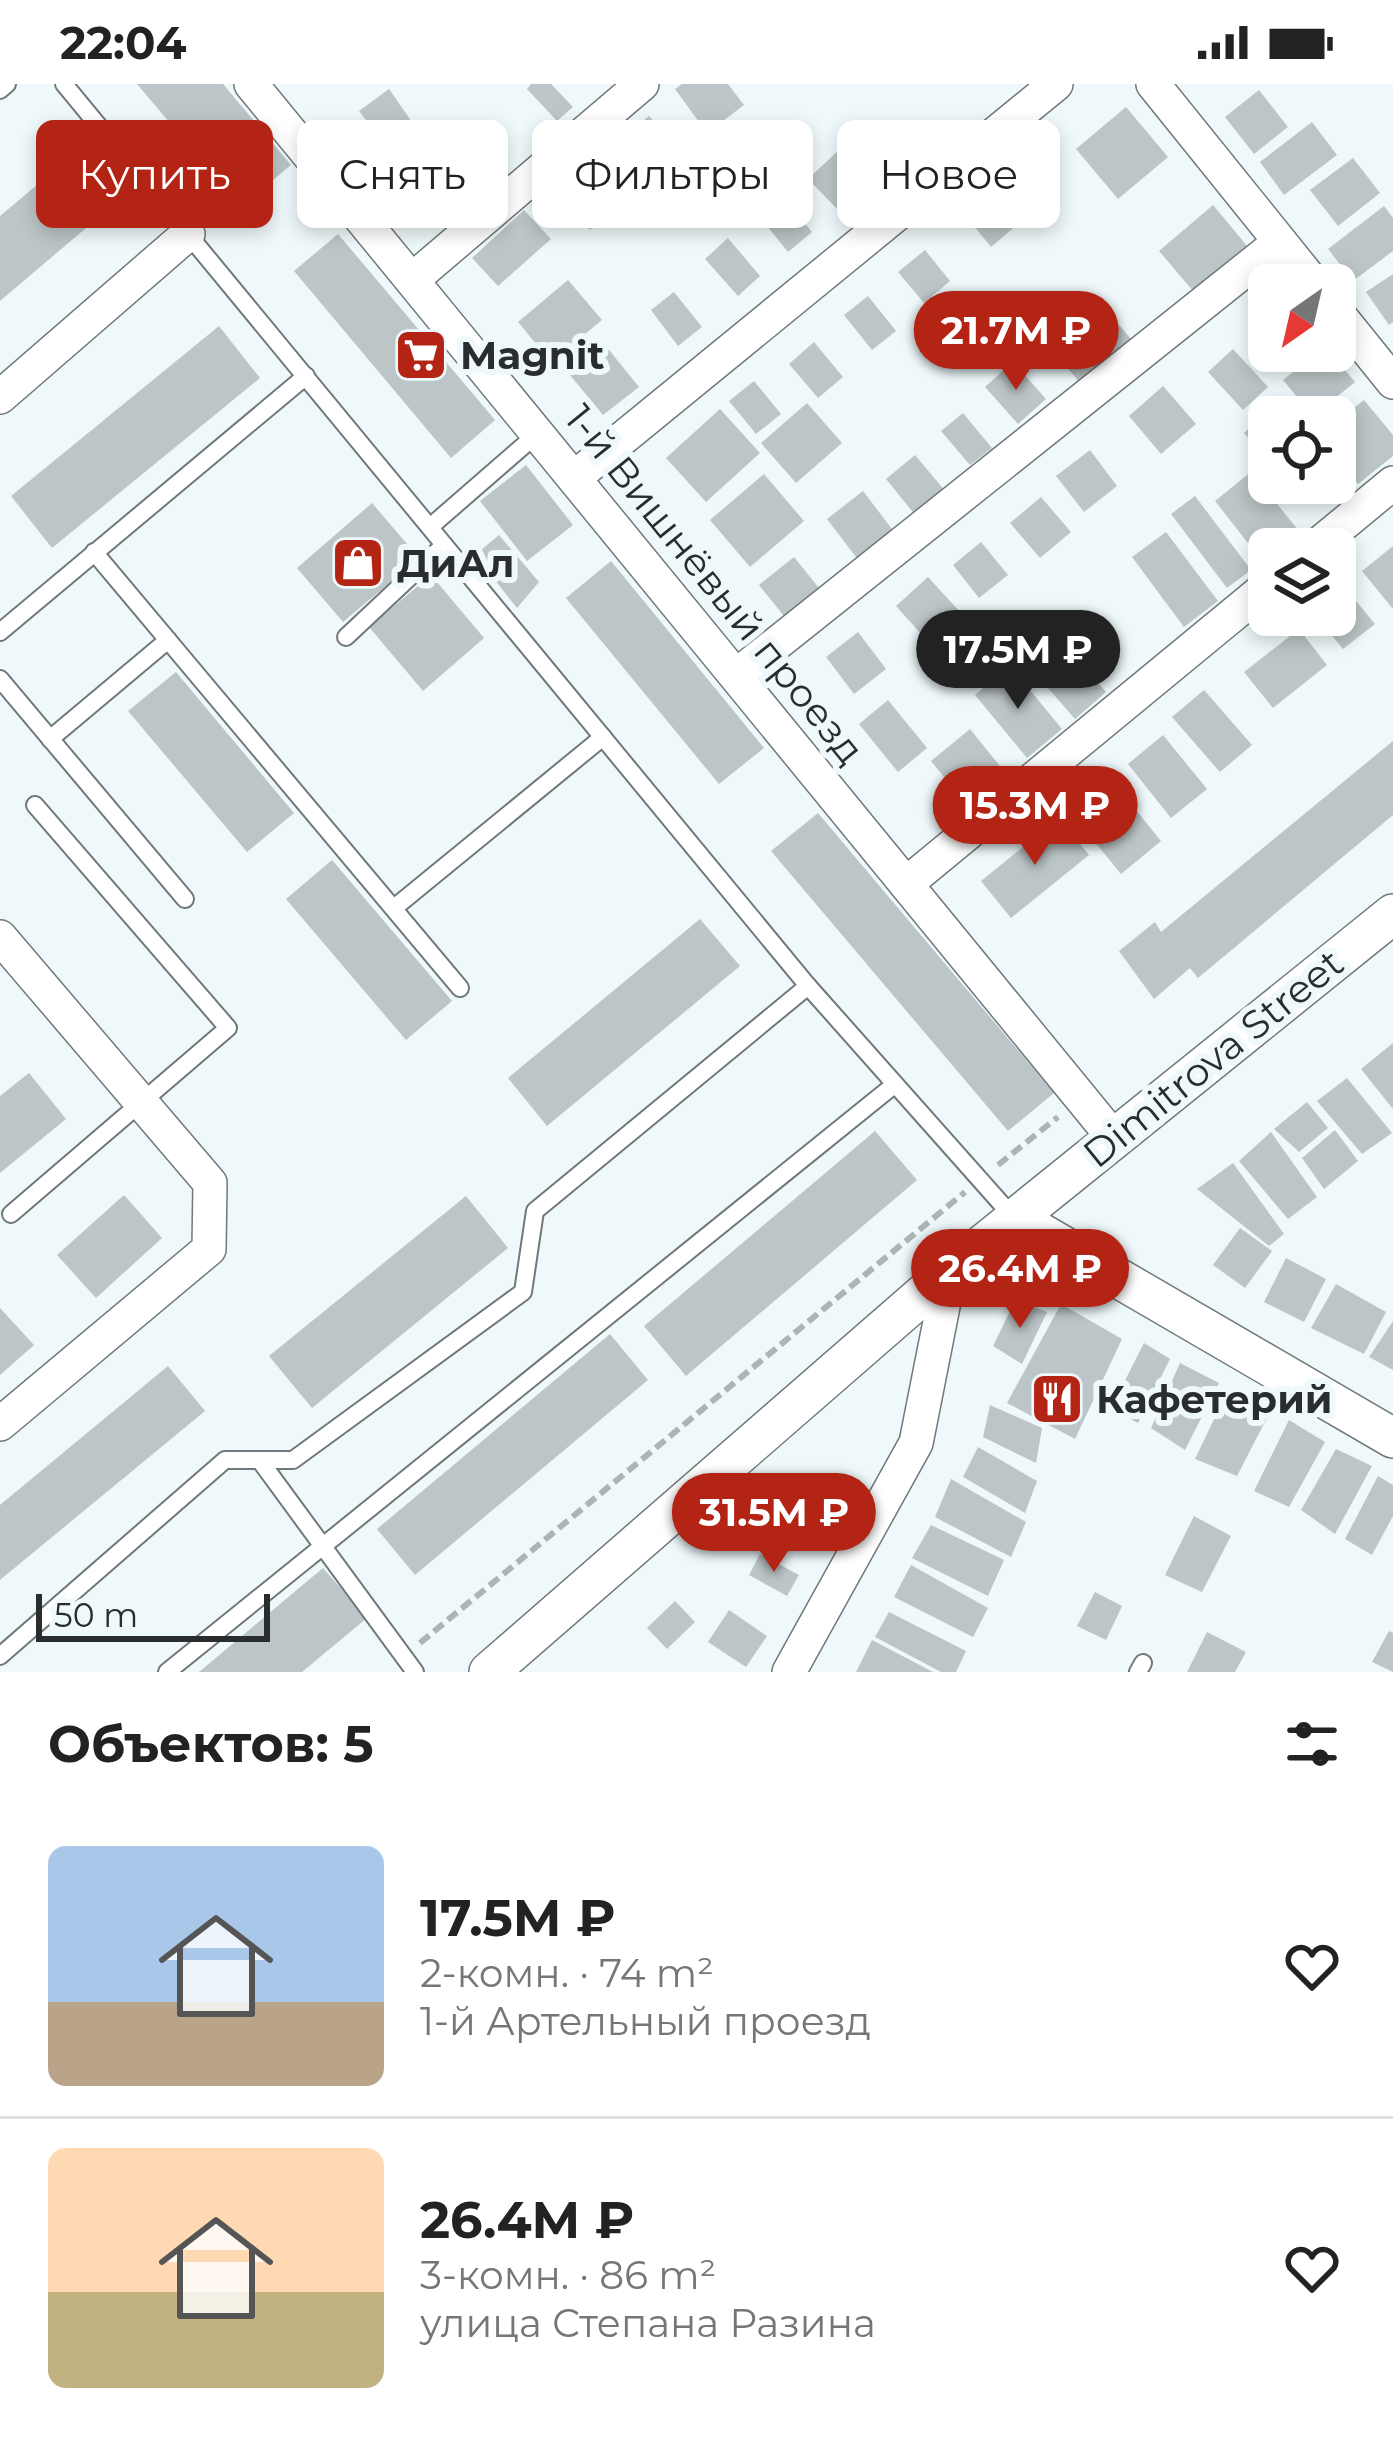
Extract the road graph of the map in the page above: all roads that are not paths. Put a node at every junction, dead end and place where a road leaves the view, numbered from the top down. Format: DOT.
graph roads {
  1 [pos="7,84"];
  2 [pos="64,84"];
  3 [pos="251,84"];
  4 [pos="642,84"];
  5 [pos="1056,84"];
  6 [pos="1153,84"];
  7 [pos="0,90"];
  8 [pos="188,234"];
  9 [pos="1280,242"];
  10 [pos="1298,264"];
  11 [pos="412,280"];
  12 [pos="1356,336"];
  13 [pos="305,376"];
  14 [pos="1393,382"];
  15 [pos="0,397"];
  16 [pos="537,434"];
  17 [pos="574,478"];
  18 [pos="1393,483"];
  19 [pos="430,527"];
  20 [pos="1338,528"];
  21 [pos="444,545"];
  22 [pos="94,552"];
  23 [pos="1248,602"];
  24 [pos="0,632"];
  25 [pos="346,637"];
  26 [pos="168,640"];
  27 [pos="736,676"];
  28 [pos="0,679"];
  29 [pos="603,737"];
  30 [pos="50,739"];
  31 [pos="35,806"];
  32 [pos="906,884"];
  33 [pos="185,899"];
  34 [pos="394,908"];
  35 [pos="1393,914"];
  36 [pos="0,937"];
  37 [pos="808,986"];
  38 [pos="460,988"];
  39 [pos="894,1085"];
  40 [pos="141,1102"];
  41 [pos="1113,1138"];
  42 [pos="11,1214"];
  43 [pos="1015,1218"];
  44 [pos="950,1271"];
  45 [pos="0,1424"];
  46 [pos="1393,1438"];
  47 [pos="261,1462"];
  48 [pos="325,1545"];
  49 [pos="0,1656"];
  50 [pos="167,1672"];
  51 [pos="415,1672"];
  52 [pos="489,1672"];
  53 [pos="789,1672"];
  1 -- 7 [label="lane"];
  2 -- 8 [label="lane"];
  3 -- 11 [label="street, 1-й Вишнёвый проезд"];
  4 -- 11 [label="street"];
  5 -- 17 [label="street"];
  6 -- 9 [label="street"];
  8 -- 13 [label="lane"];
  8 -- 15 [label="street"];
  9 -- 10 [label="street"];
  9 -- 27 [label="street"];
  11 -- 16 [label="street, 1-й Вишнёвый проезд"];
  12 -- 14 [label="street"];
  13 -- 19 [label="lane"];
  13 -- 22 [label="lane"];
  16 -- 17 [label="street, 1-й Вишнёвый проезд"];
  16 -- 19 [label="lane"];
  17 -- 27 [label="street, 1-й Вишнёвый проезд"];
  18 -- 20 [label="street"];
  19 -- 21 [label="lane"];
  21 -- 25 [label="lane"];
  21 -- 29 [label="lane"];
  22 -- 24 [label="lane"];
  22 -- 26 [label="lane"];
  23 -- 32 [label="street"];
  26 -- 30 [label="lane"];
  26 -- 34 [label="lane"];
  27 -- 32 [label="street, 1-й Вишнёвый проезд"];
  28 -- 30 [label="lane"];
  29 -- 34 [label="lane"];
  29 -- 37 [label="lane"];
  30 -- 33 [label="lane"];
  31 -- 40 [label="lane"];
  32 -- 41 [label="street, 1-й Вишнёвый проезд"];
  34 -- 38 [label="lane"];
  35 -- 41 [label="street, Dimitrova Street"];
  36 -- 40 [label="street"];
  37 -- 39 [label="lane"];
  37 -- 47 [label="lane"];
  39 -- 43 [label="lane"];
  39 -- 48 [label="lane"];
  40 -- 42 [label="lane"];
  40 -- 45 [label="street"];
  41 -- 43 [label="street, Dimitrova Street"];
  43 -- 44 [label="street, Dimitrova Street"];
  43 -- 46 [label="street"];
  44 -- 52 [label="street, Dimitrova Street"];
  44 -- 53 [label="street"];
  47 -- 48 [label="lane"];
  47 -- 49 [label="lane"];
  48 -- 50 [label="lane"];
  48 -- 51 [label="lane"];
}
